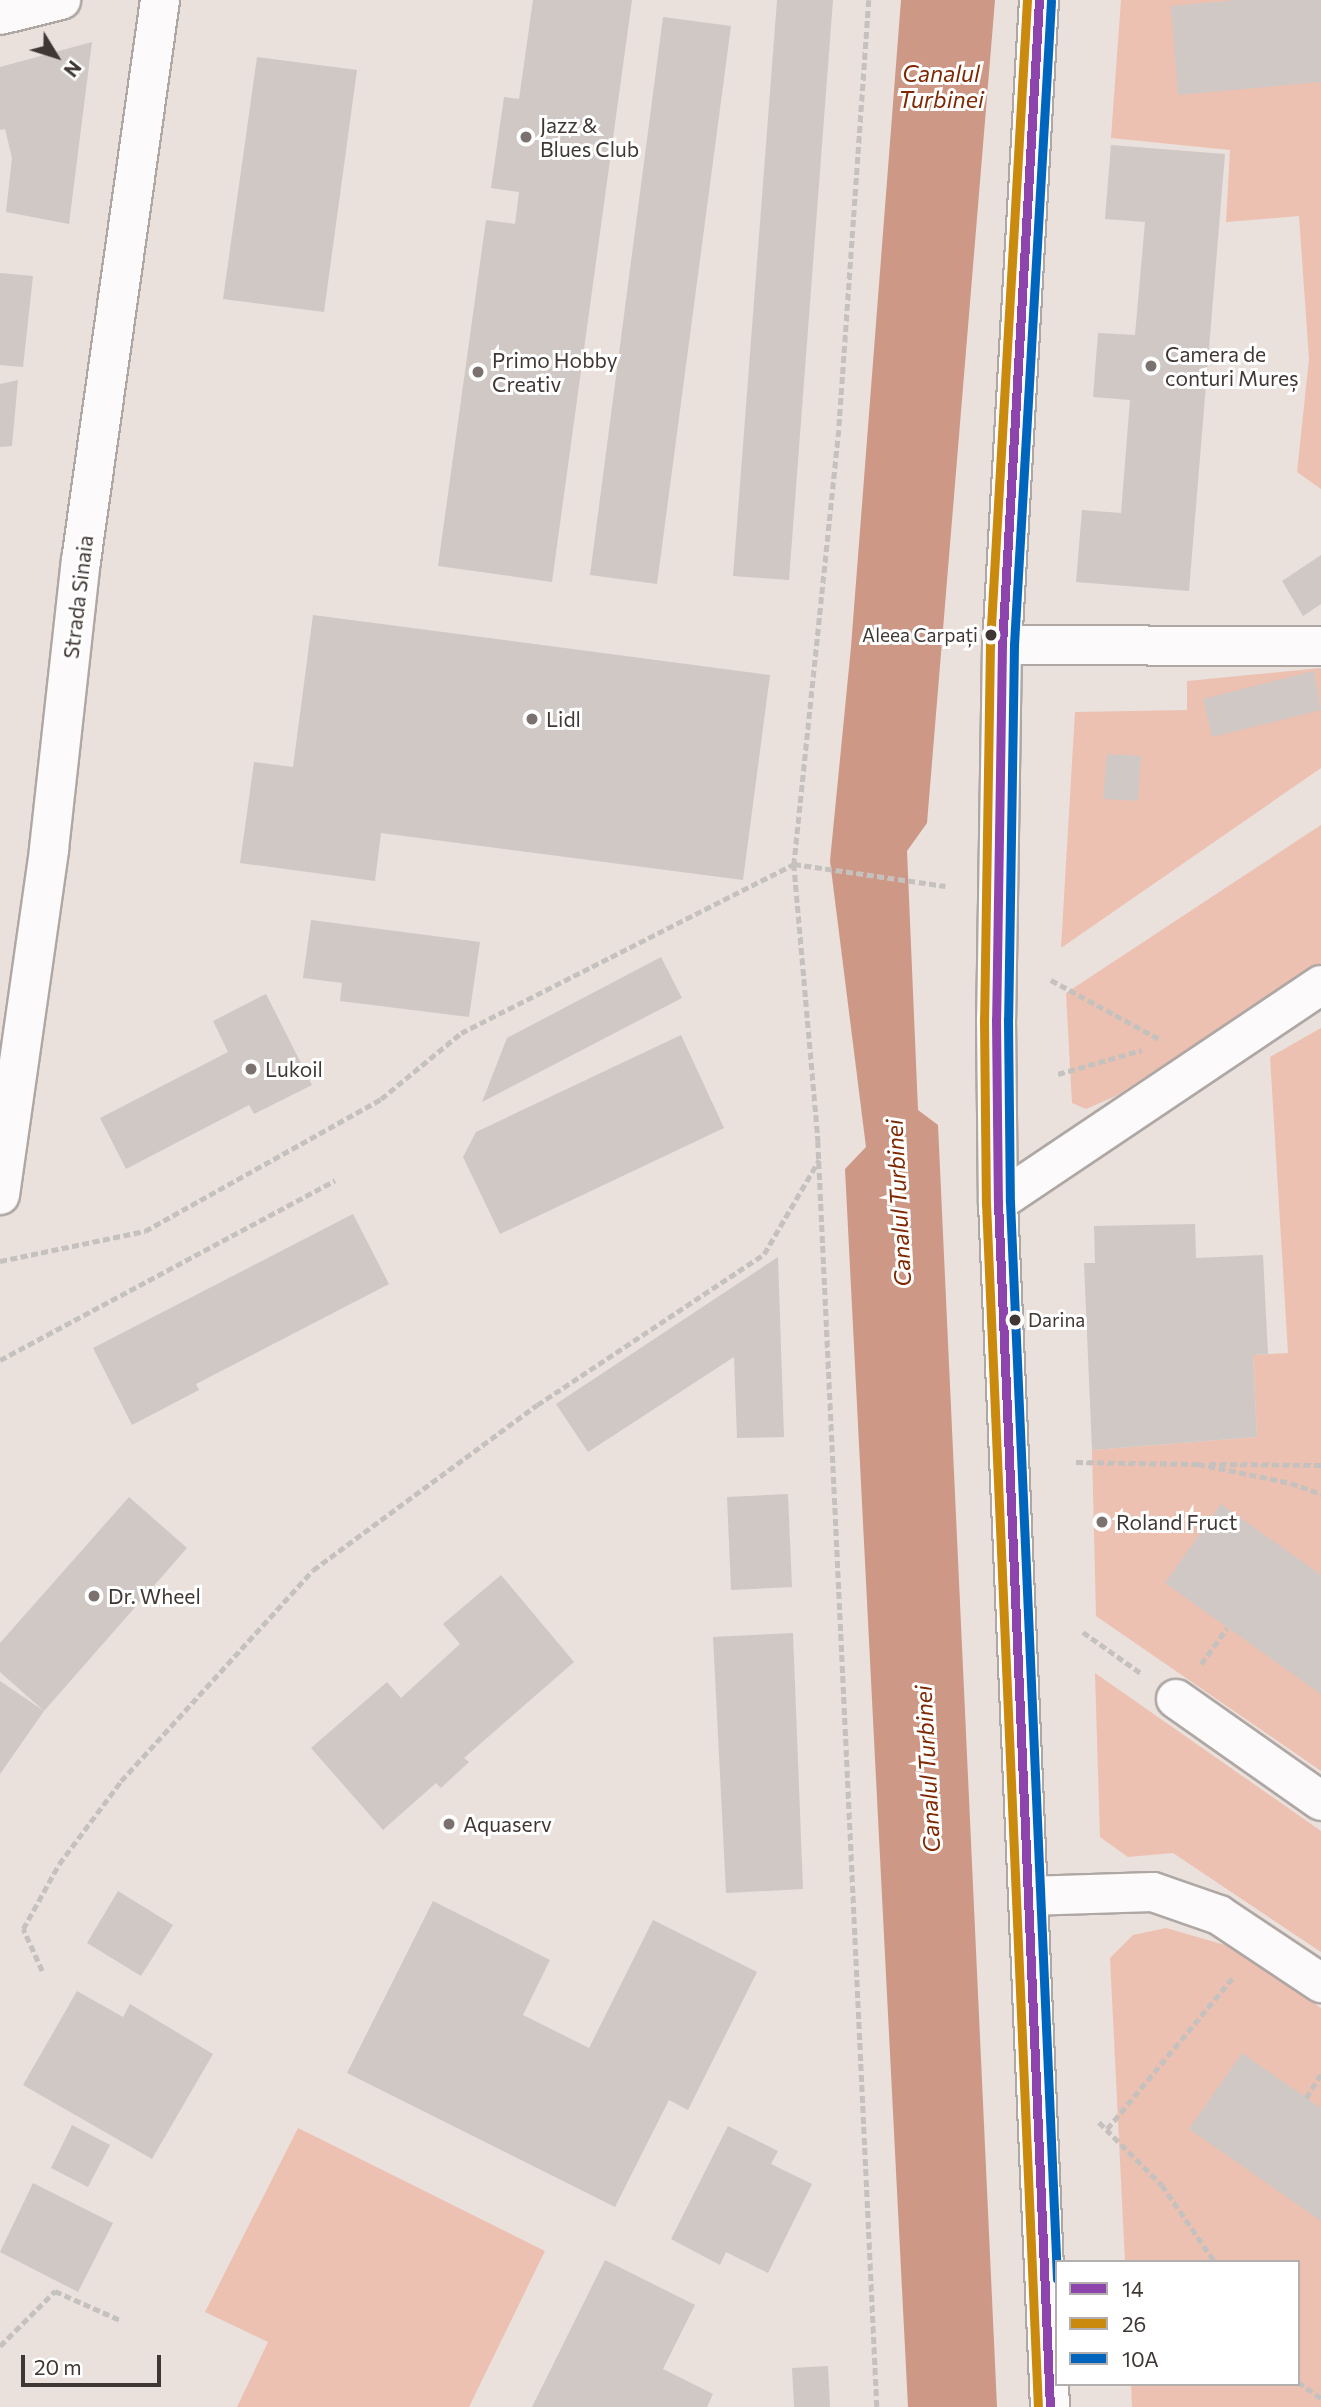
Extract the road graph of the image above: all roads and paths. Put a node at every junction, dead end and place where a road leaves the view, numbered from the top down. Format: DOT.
graph roads {
  1 [pos="61,0"];
  2 [pos="160,0"];
  3 [pos="869,0"];
  4 [pos="1039,0"];
  5 [pos="0,15"];
  6 [pos="1002,645"];
  7 [pos="1321,646"];
  8 [pos="794,864"];
  9 [pos="944,886"];
  10 [pos="1051,980"];
  11 [pos="1321,985"];
  12 [pos="1058,1073"];
  13 [pos="819,1159"];
  14 [pos="335,1180"];
  15 [pos="0,1195"];
  16 [pos="998,1202"];
  17 [pos="0,1261"];
  18 [pos="0,1360"];
  19 [pos="1076,1462"];
  20 [pos="1198,1464"];
  21 [pos="1321,1465"];
  22 [pos="1321,1494"];
  23 [pos="1083,1632"];
  24 [pos="1176,1699"];
  25 [pos="1321,1801"];
  26 [pos="1028,1896"];
  27 [pos="1261,1943"];
  28 [pos="42,1971"];
  29 [pos="1321,1983"];
  30 [pos="1321,2074"];
  31 [pos="1306,2098"];
  32 [pos="1099,2122"];
  33 [pos="1107,2130"];
  34 [pos="1214,2260"];
  35 [pos="120,2320"];
  36 [pos="0,2346"];
  37 [pos="1300,2383"];
  38 [pos="1321,2398"];
  39 [pos="877,2407"];
  40 [pos="1050,2407"];
  1 -- 5 [label="street"];
  2 -- 15 [label="street, Strada Sinaia"];
  3 -- 8 [label="path"];
  4 -- 6 [label="street"];
  6 -- 7 [label="street"];
  6 -- 16 [label="street"];
  8 -- 9 [label="path"];
  8 -- 13 [label="path"];
  8 -- 17 [label="path"];
  10 -- 12 [label="path"];
  11 -- 16 [label="street"];
  13 -- 28 [label="path"];
  13 -- 39 [label="path"];
  14 -- 18 [label="path"];
  16 -- 26 [label="street"];
  19 -- 20 [label="path"];
  20 -- 21 [label="path"];
  20 -- 22 [label="path"];
  23 -- 24 [label="path"];
  24 -- 25 [label="street"];
  26 -- 27 [label="street"];
  26 -- 40 [label="street"];
  27 -- 29 [label="street"];
  27 -- 33 [label="path"];
  30 -- 31 [label="path"];
  32 -- 33 [label="path"];
  33 -- 34 [label="path"];
  35 -- 36 [label="path"];
  37 -- 38 [label="path"];
}
